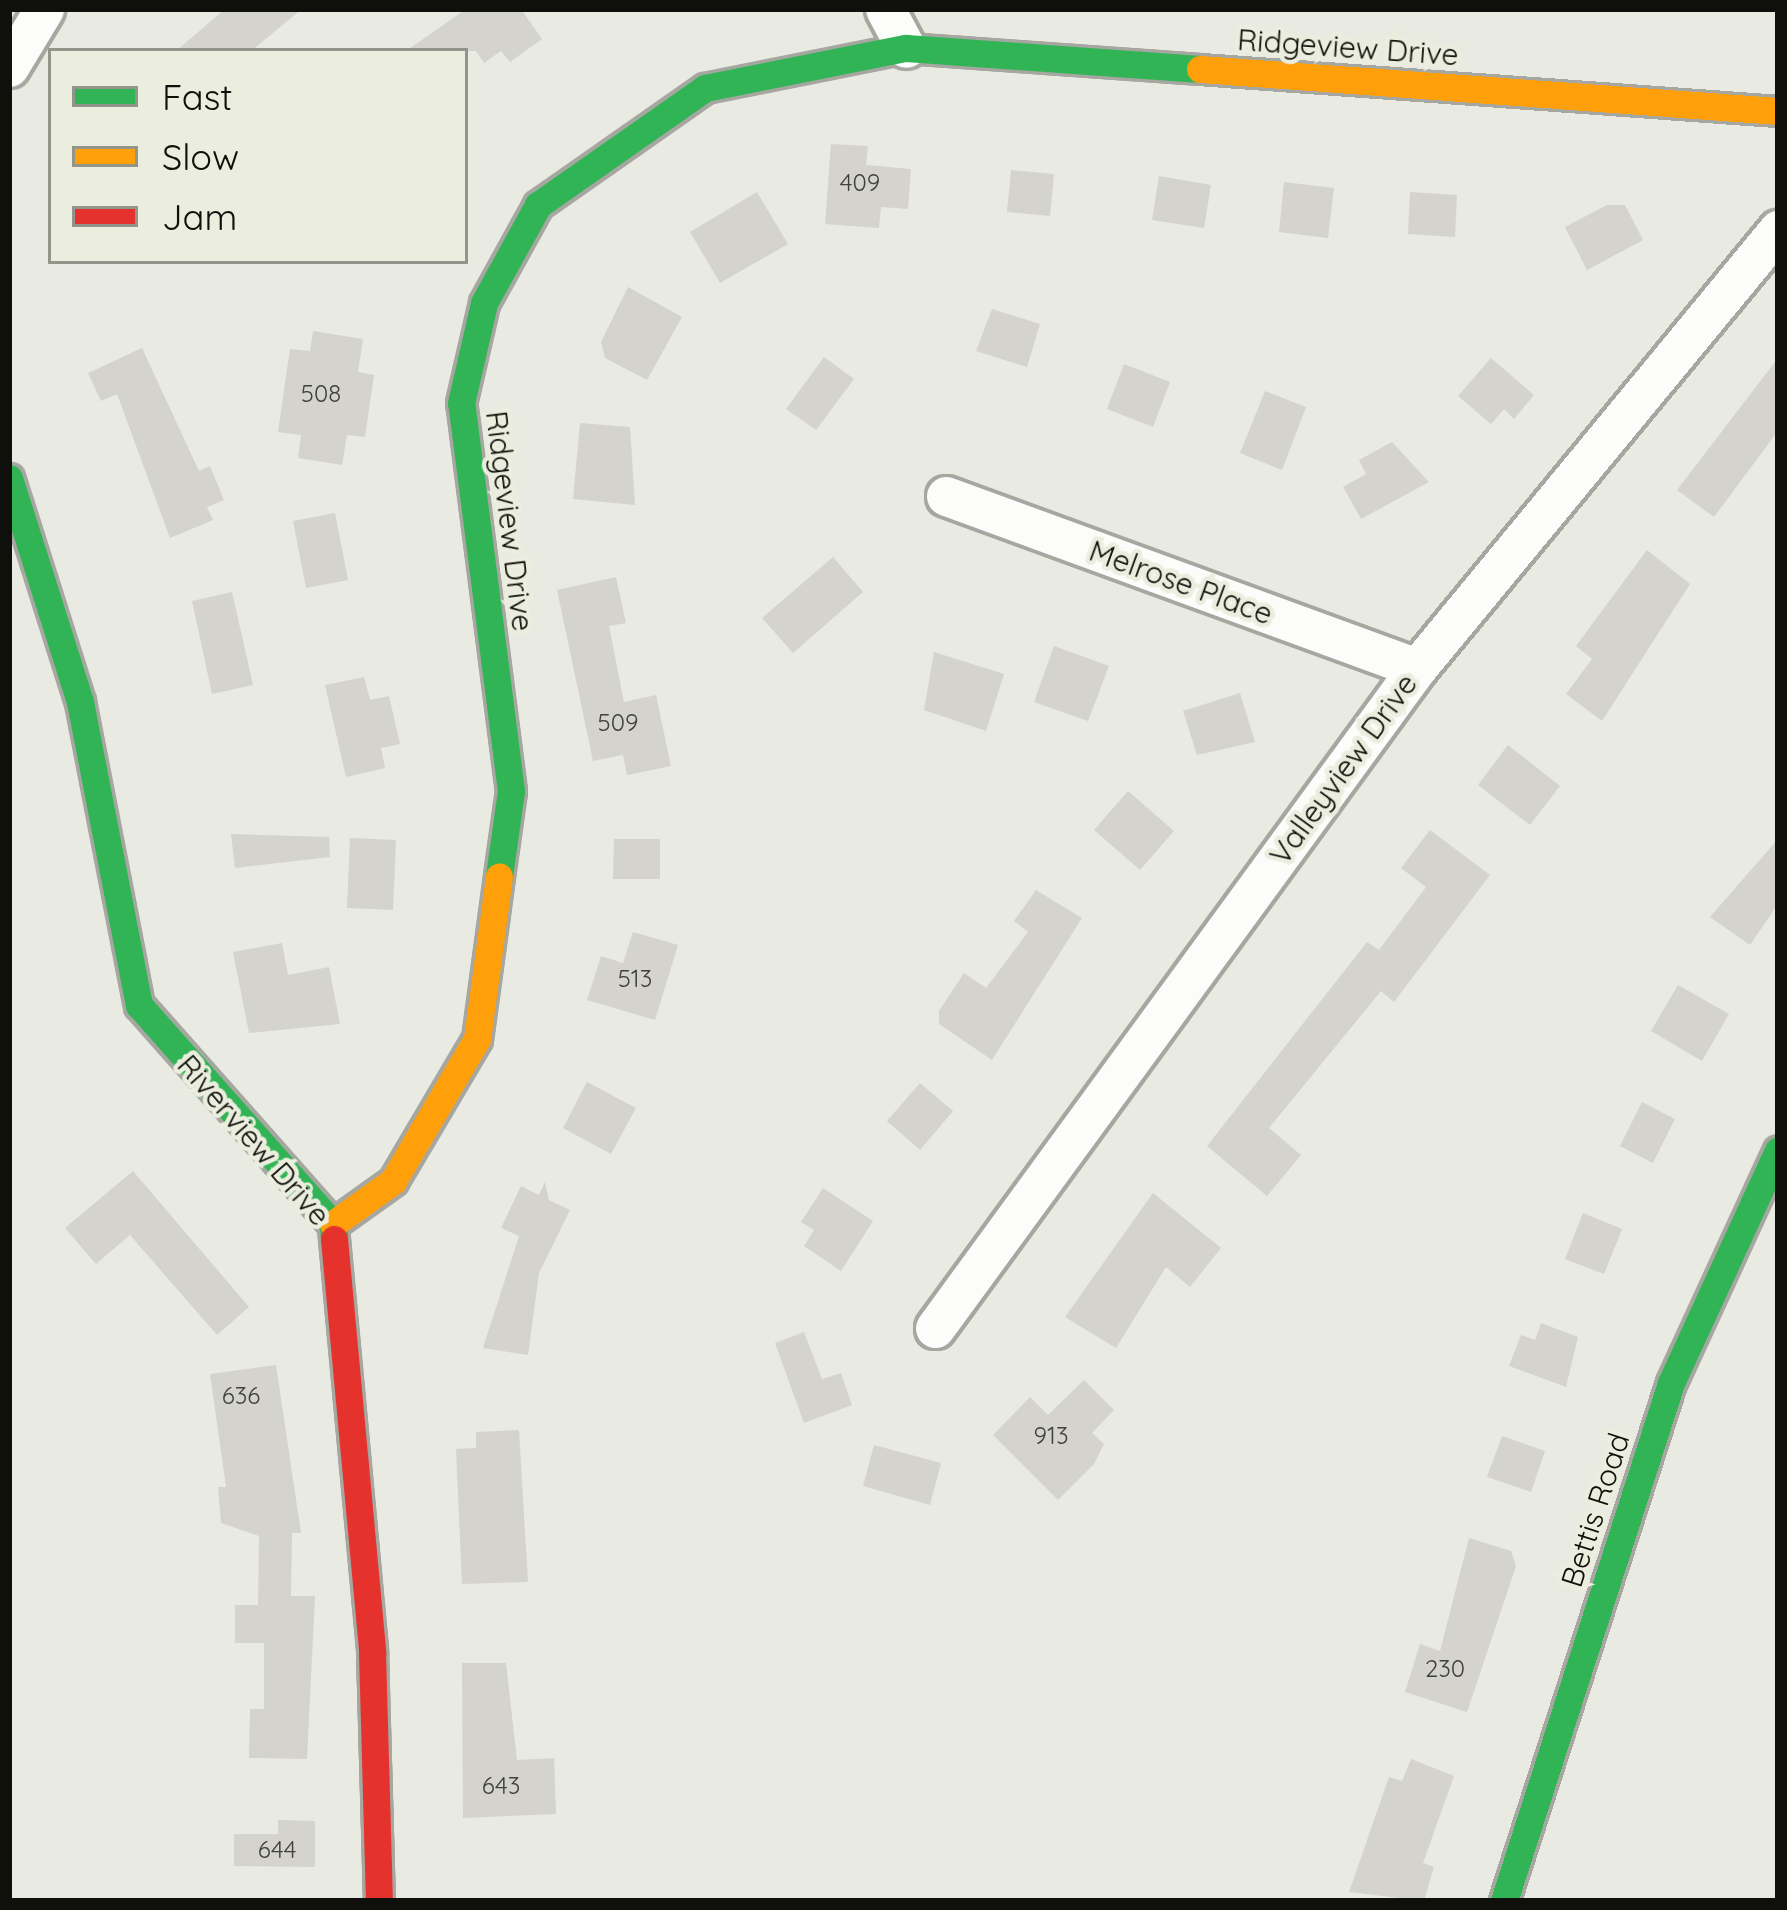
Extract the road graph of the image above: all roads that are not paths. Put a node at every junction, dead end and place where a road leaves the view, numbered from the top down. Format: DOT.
graph roads {
  1 [pos="44,9"];
  2 [pos="885,9"];
  3 [pos="906,47"];
  4 [pos="9,67"];
  5 [pos="1778,111"];
  6 [pos="1778,230"];
  7 [pos="9,478"];
  8 [pos="946,496"];
  9 [pos="1417,668"];
  10 [pos="1778,1150"];
  11 [pos="333,1224"];
  12 [pos="935,1328"];
  13 [pos="379,1901"];
  14 [pos="1504,1901"];
  1 -- 4 [label="street"];
  2 -- 3 [label="street"];
  3 -- 5 [label="street, Ridgeview Drive"];
  3 -- 11 [label="street, Ridgeview Drive"];
  6 -- 9 [label="street, Valleyview Drive"];
  7 -- 11 [label="street, Riverview Drive"];
  8 -- 9 [label="street, Melrose Place"];
  9 -- 12 [label="street, Valleyview Drive"];
  10 -- 14 [label="street, Bettis Road"];
  11 -- 13 [label="street, Riverview Drive"];
}
